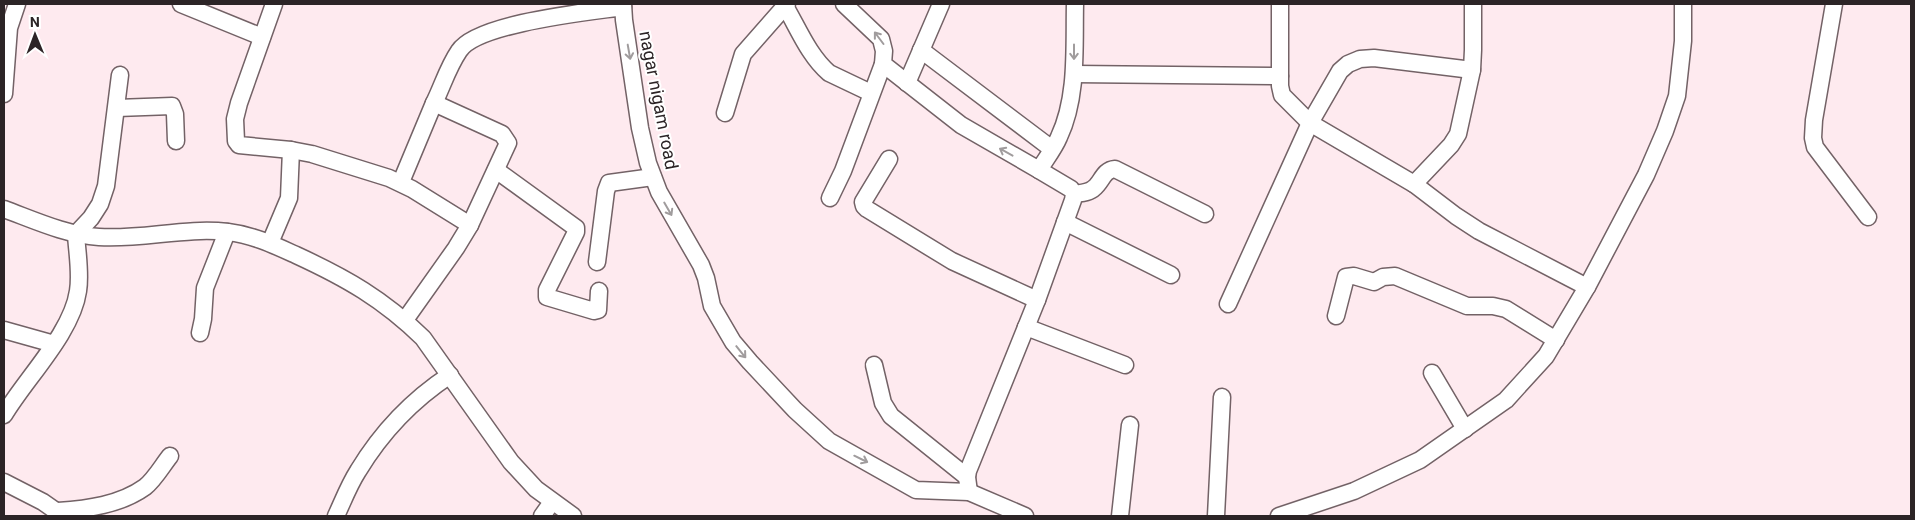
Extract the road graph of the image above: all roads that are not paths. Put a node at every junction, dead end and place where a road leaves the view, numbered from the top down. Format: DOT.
graph roads {
  1 [pos="17,4"];
  2 [pos="181,4"];
  3 [pos="274,4"];
  4 [pos="844,4"];
  5 [pos="941,4"];
  6 [pos="1075,4"];
  7 [pos="1280,4"];
  8 [pos="1473,4"];
  9 [pos="1683,4"];
  10 [pos="1834,4"];
  11 [pos="623,5"];
  12 [pos="786,5"];
  13 [pos="262,37"];
  14 [pos="921,50"];
  15 [pos="883,64"];
  16 [pos="1472,70"];
  17 [pos="1074,74"];
  18 [pos="120,75"];
  19 [pos="1280,76"];
  20 [pos="907,83"];
  21 [pos="871,93"];
  22 [pos="4,94"];
  23 [pos="434,104"];
  24 [pos="117,108"];
  25 [pos="725,113"];
  26 [pos="1310,123"];
  27 [pos="176,141"];
  28 [pos="1052,149"];
  29 [pos="291,150"];
  30 [pos="889,159"];
  31 [pos="496,170"];
  32 [pos="1038,170"];
  33 [pos="653,177"];
  34 [pos="401,182"];
  35 [pos="1414,184"];
  36 [pos="1074,194"];
  37 [pos="830,198"];
  38 [pos="4,210"];
  39 [pos="1205,214"];
  40 [pos="1868,217"];
  41 [pos="1065,222"];
  42 [pos="470,225"];
  43 [pos="227,232"];
  44 [pos="76,234"];
  45 [pos="270,243"];
  46 [pos="597,262"];
  47 [pos="1172,275"];
  48 [pos="1588,287"];
  49 [pos="599,291"];
  50 [pos="1037,300"];
  51 [pos="1228,304"];
  52 [pos="1336,316"];
  53 [pos="405,320"];
  54 [pos="1026,327"];
  55 [pos="4,330"];
  56 [pos="200,333"];
  57 [pos="1556,340"];
  58 [pos="54,344"];
  59 [pos="874,365"];
  60 [pos="1125,365"];
  61 [pos="1432,374"];
  62 [pos="450,375"];
  63 [pos="1222,397"];
  64 [pos="5,411"];
  65 [pos="1130,424"];
  66 [pos="1465,429"];
  67 [pos="170,456"];
  68 [pos="4,482"];
  69 [pos="968,484"];
  70 [pos="552,502"];
  71 [pos="61,514"];
  72 [pos="336,516"];
  73 [pos="542,516"];
  74 [pos="573,516"];
  75 [pos="1025,516"];
  76 [pos="1120,516"];
  77 [pos="1216,516"];
  78 [pos="1284,516"];
  1 -- 22 [label="street"];
  2 -- 13 [label="street"];
  3 -- 13 [label="street"];
  15 -- 4 [label="street, one-way"];
  5 -- 14 [label="street"];
  6 -- 17 [label="street, one-way"];
  7 -- 19 [label="street"];
  8 -- 16 [label="street"];
  9 -- 48 [label="street"];
  10 -- 40 [label="street"];
  11 -- 23 [label="street"];
  11 -- 33 [label="street, nagar nigam road, one-way"];
  12 -- 21 [label="street"];
  12 -- 25 [label="street"];
  13 -- 29 [label="street"];
  14 -- 20 [label="street"];
  14 -- 28 [label="street"];
  15 -- 20 [label="street"];
  15 -- 21 [label="street"];
  16 -- 26 [label="street"];
  16 -- 35 [label="street"];
  17 -- 19 [label="street"];
  17 -- 28 [label="street"];
  18 -- 24 [label="street"];
  19 -- 26 [label="street"];
  32 -- 20 [label="street, one-way"];
  21 -- 37 [label="street"];
  23 -- 31 [label="street"];
  23 -- 34 [label="street"];
  24 -- 27 [label="street"];
  24 -- 44 [label="street"];
  26 -- 35 [label="street"];
  26 -- 51 [label="street"];
  28 -- 32 [label="street"];
  29 -- 34 [label="street"];
  29 -- 45 [label="street"];
  30 -- 50 [label="street"];
  31 -- 42 [label="street"];
  31 -- 49 [label="street"];
  32 -- 36 [label="street"];
  33 -- 46 [label="street"];
  33 -- 69 [label="street, nagar nigam road, one-way"];
  34 -- 42 [label="street"];
  35 -- 48 [label="street"];
  36 -- 39 [label="street"];
  36 -- 41 [label="street"];
  38 -- 44 [label="street"];
  41 -- 47 [label="street"];
  41 -- 50 [label="street"];
  42 -- 53 [label="street"];
  43 -- 44 [label="street"];
  43 -- 45 [label="street"];
  43 -- 56 [label="street"];
  44 -- 58 [label="street"];
  45 -- 53 [label="street"];
  48 -- 57 [label="street"];
  50 -- 54 [label="street"];
  52 -- 57 [label="street"];
  53 -- 62 [label="street"];
  54 -- 60 [label="street"];
  54 -- 69 [label="street"];
  55 -- 58 [label="street"];
  57 -- 66 [label="street"];
  58 -- 64 [label="street"];
  59 -- 69 [label="street"];
  61 -- 66 [label="street"];
  62 -- 70 [label="street"];
  62 -- 72 [label="street"];
  63 -- 77 [label="street"];
  65 -- 76 [label="street"];
  66 -- 78 [label="street"];
  67 -- 71 [label="street"];
  68 -- 71 [label="street"];
  69 -- 75 [label="street, nagar nigam road"];
  70 -- 73 [label="street"];
  70 -- 74 [label="street"];
}
